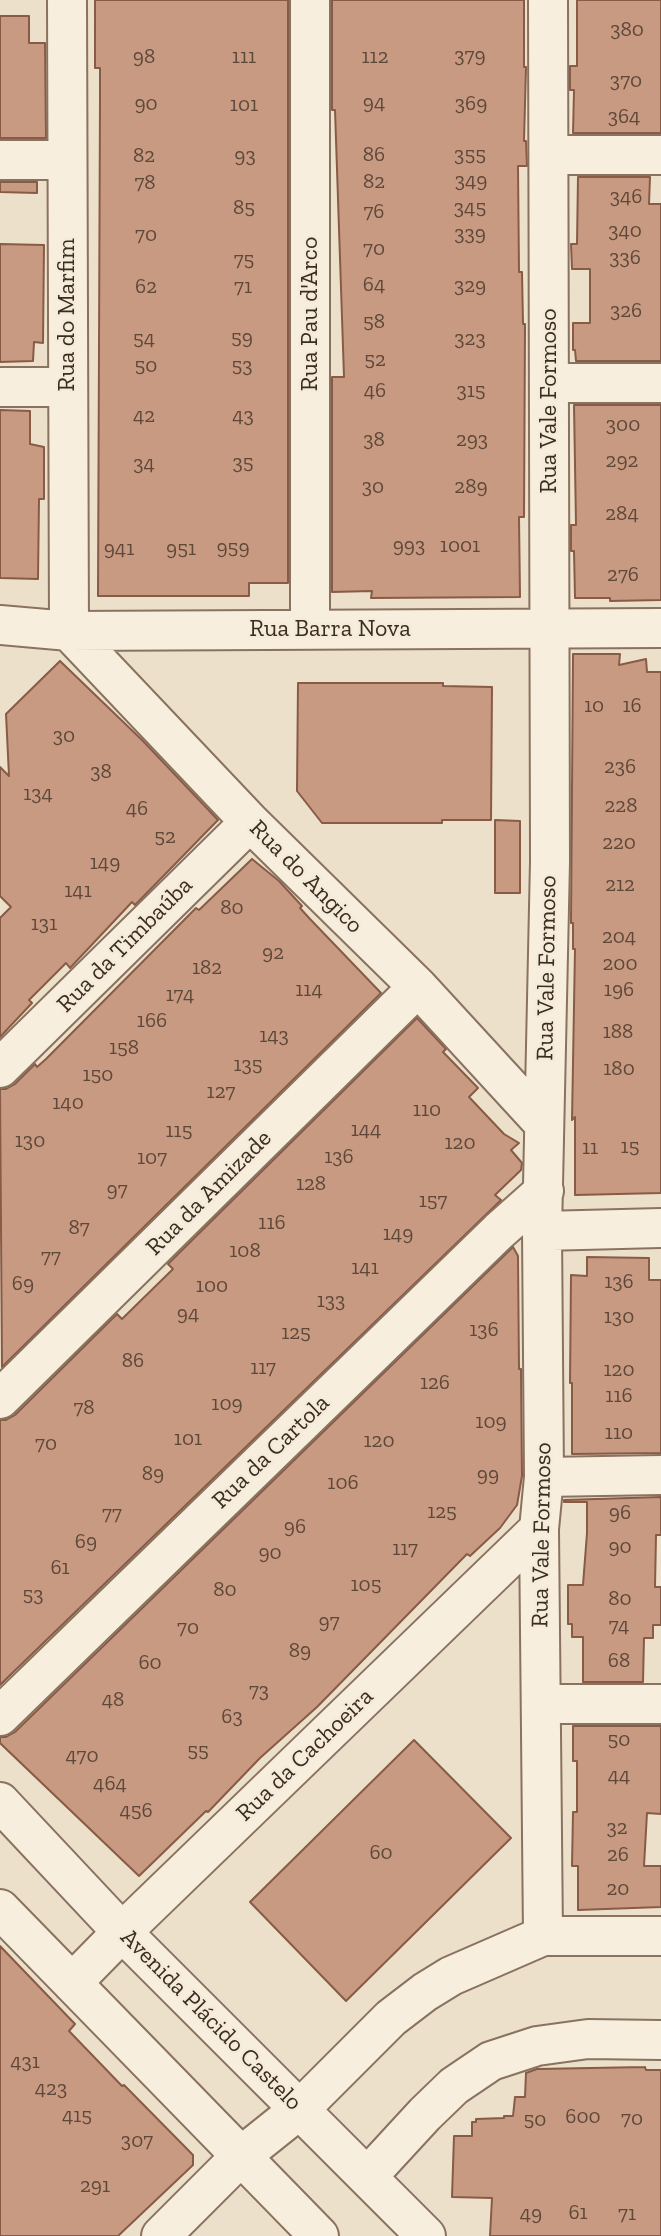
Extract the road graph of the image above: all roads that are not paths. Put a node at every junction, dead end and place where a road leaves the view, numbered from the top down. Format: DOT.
graph roads {
  1 [pos="68,0"];
  2 [pos="310,0"];
  3 [pos="548,0"];
  4 [pos="550,155"];
  5 [pos="661,155"];
  6 [pos="0,160"];
  7 [pos="67,160"];
  8 [pos="550,383"];
  9 [pos="661,383"];
  10 [pos="0,387"];
  11 [pos="67,387"];
  12 [pos="0,625"];
  13 [pos="310,628"];
  14 [pos="661,628"];
  15 [pos="548,630"];
  16 [pos="69,631"];
  17 [pos="250,822"];
  18 [pos="418,987"];
  19 [pos="0,1068"];
  20 [pos="543,1123"];
  21 [pos="544,1191"];
  22 [pos="661,1228"];
  23 [pos="542,1231"];
  24 [pos="0,1399"];
  25 [pos="661,1475"];
  26 [pos="544,1477"];
  27 [pos="539,1529"];
  28 [pos="542,1704"];
  29 [pos="661,1704"];
  30 [pos="0,1716"];
  31 [pos="0,1802"];
  32 [pos="0,1909"];
  33 [pos="122,1932"];
  34 [pos="543,1936"];
  35 [pos="661,1936"];
  36 [pos="72,1983"];
  37 [pos="661,2040"];
  38 [pos="306,2115"];
  39 [pos="248,2165"];
  40 [pos="359,2169"];
  41 [pos="298,2224"];
  42 [pos="161,2236"];
  43 [pos="426,2236"];
  1 -- 7 [label="street, Rua do Marfim"];
  2 -- 13 [label="street, Rua Pau d'Arco"];
  3 -- 4 [label="street, Rua Vale Formoso"];
  4 -- 5 [label="street"];
  4 -- 8 [label="street, Rua Vale Formoso"];
  6 -- 7 [label="street"];
  7 -- 11 [label="street, Rua do Marfim"];
  8 -- 9 [label="street"];
  8 -- 15 [label="street, Rua Vale Formoso"];
  10 -- 11 [label="street"];
  11 -- 16 [label="street, Rua do Marfim"];
  12 -- 16 [label="street, Rua Barra Nova"];
  13 -- 15 [label="street, Rua Barra Nova"];
  13 -- 16 [label="street, Rua Barra Nova"];
  14 -- 15 [label="street, Rua Barra Nova"];
  15 -- 20 [label="street, Rua Vale Formoso"];
  16 -- 17 [label="street, Rua do Angico"];
  17 -- 18 [label="street, Rua do Angico"];
  17 -- 19 [label="street, Rua da Timbaúba"];
  18 -- 20 [label="street, Rua do Angico"];
  18 -- 24 [label="street, Rua da Amizade"];
  20 -- 21 [label="street, Rua Vale Formoso"];
  21 -- 23 [label="street, Rua Vale Formoso"];
  21 -- 30 [label="street, Rua da Cartola"];
  22 -- 23 [label="street"];
  23 -- 26 [label="street, Rua Vale Formoso"];
  25 -- 26 [label="street"];
  26 -- 27 [label="street, Rua Vale Formoso"];
  27 -- 28 [label="street, Rua Vale Formoso"];
  27 -- 33 [label="street, Rua da Cachoeira"];
  28 -- 29 [label="street"];
  28 -- 34 [label="street, Rua Vale Formoso"];
  31 -- 33 [label="street, Avenida Plácido Castelo"];
  32 -- 36 [label="street"];
  33 -- 36 [label="street, Rua da Cachoeira"];
  33 -- 38 [label="street, Avenida Plácido Castelo"];
  34 -- 35 [label="street"];
  34 -- 38 [label="street"];
  36 -- 39 [label="street"];
  37 -- 40 [label="street"];
  38 -- 39 [label="street"];
  38 -- 40 [label="street, Avenida Plácido Castelo"];
  39 -- 41 [label="street"];
  39 -- 42 [label="street"];
  40 -- 43 [label="street, Avenida Plácido Castelo"];
}
